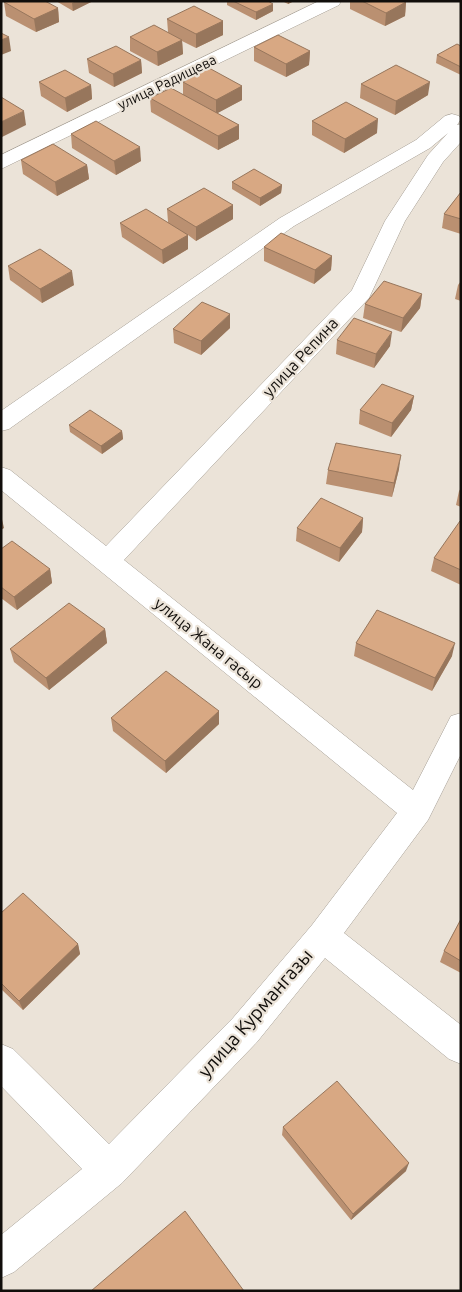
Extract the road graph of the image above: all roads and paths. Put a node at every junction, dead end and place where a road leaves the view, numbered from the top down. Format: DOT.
graph roads {
  1 [pos="333,1"];
  2 [pos="461,113"];
  3 [pos="461,130"];
  4 [pos="1,163"];
  5 [pos="1,423"];
  6 [pos="1,476"];
  7 [pos="107,561"];
  8 [pos="461,725"];
  9 [pos="417,811"];
  10 [pos="323,936"];
  11 [pos="461,1047"];
  12 [pos="1,1061"];
  13 [pos="109,1170"];
  14 [pos="1,1259"];
  1 -- 4 [label="street, улица Радищева"];
  2 -- 5 [label="street"];
  3 -- 7 [label="street, улица Репина"];
  6 -- 7 [label="street, улица Жана гасыр"];
  7 -- 9 [label="street, улица Жана гасыр"];
  8 -- 9 [label="street, улица Курмангазы"];
  9 -- 10 [label="street, улица Курмангазы"];
  10 -- 11 [label="street"];
  10 -- 13 [label="street, улица Курмангазы"];
  12 -- 13 [label="street"];
  13 -- 14 [label="street, улица Курмангазы"];
}
